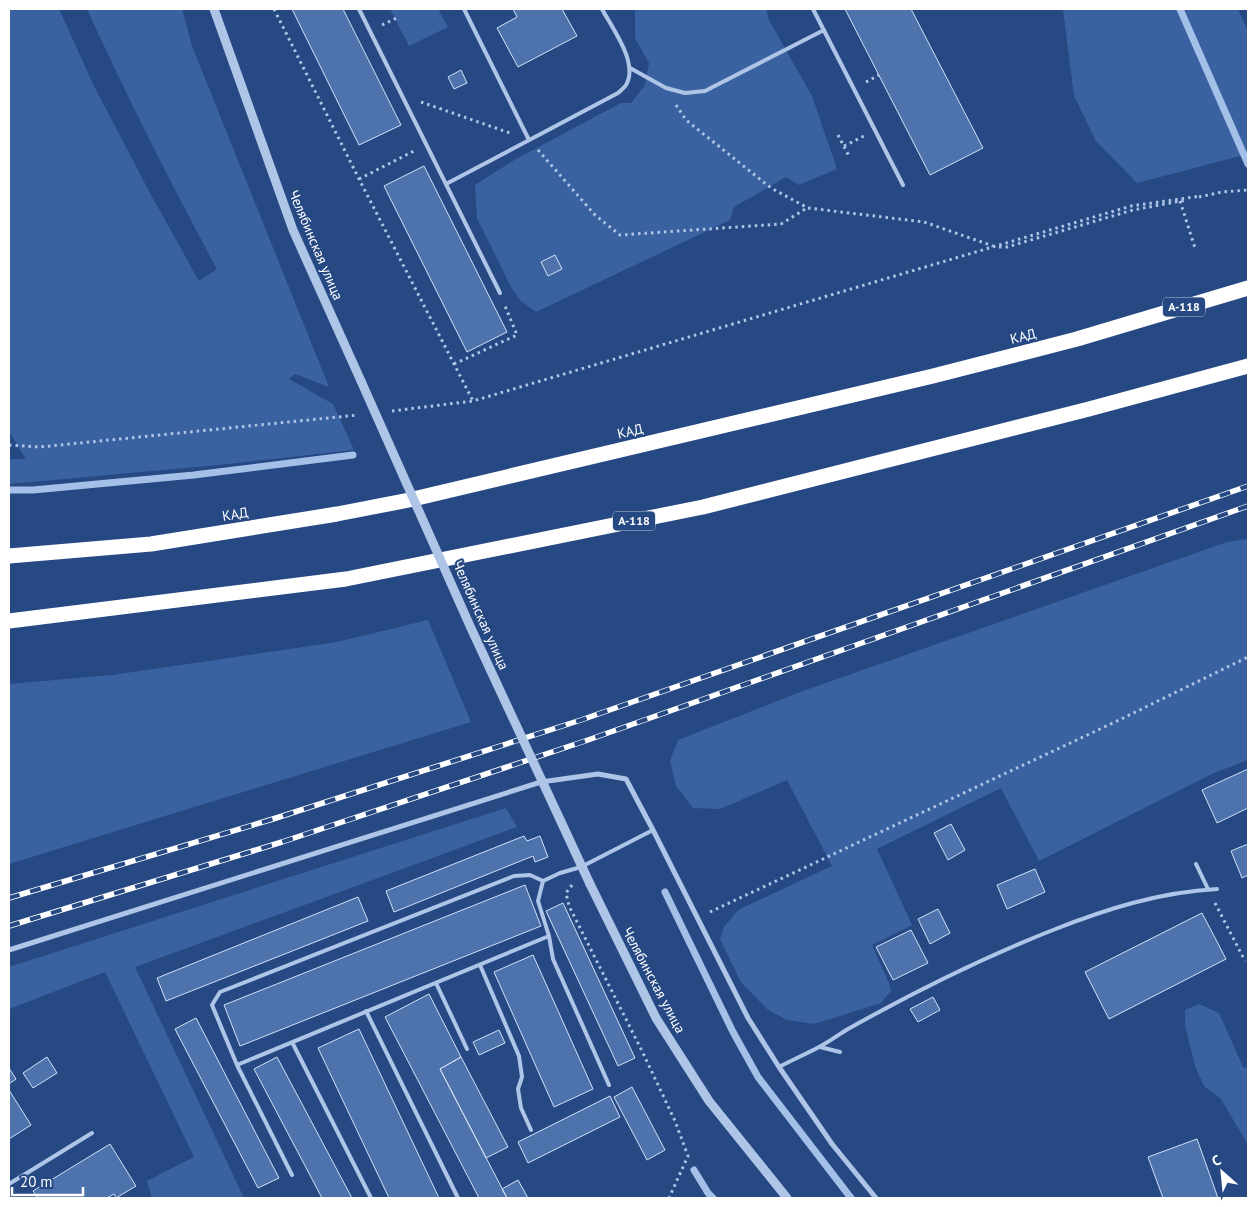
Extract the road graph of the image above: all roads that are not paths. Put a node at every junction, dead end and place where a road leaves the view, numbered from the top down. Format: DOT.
graph roads {
  1 [pos="214,9"];
  2 [pos="359,9"];
  3 [pos="464,9"];
  4 [pos="602,9"];
  5 [pos="813,9"];
  6 [pos="824,30"];
  7 [pos="630,68"];
  8 [pos="529,140"];
  9 [pos="446,184"];
  10 [pos="903,185"];
  11 [pos="1248,288"];
  12 [pos="500,293"];
  13 [pos="1248,366"];
  14 [pos="9,556"];
  15 [pos="9,621"];
  16 [pos="541,782"];
  17 [pos="654,830"];
  18 [pos="1196,864"];
  19 [pos="581,866"];
  20 [pos="543,881"];
  21 [pos="1217,889"];
  22 [pos="1208,890"];
  23 [pos="549,936"];
  24 [pos="9,950"];
  25 [pos="480,965"];
  26 [pos="436,983"];
  27 [pos="366,1012"];
  28 [pos="292,1042"];
  29 [pos="820,1047"];
  30 [pos="467,1049"];
  31 [pos="840,1052"];
  32 [pos="237,1064"];
  33 [pos="778,1067"];
  34 [pos="609,1085"];
  35 [pos="531,1130"];
  36 [pos="92,1133"];
  37 [pos="292,1175"];
  38 [pos="9,1184"];
  39 [pos="371,1198"];
  40 [pos="458,1198"];
  41 [pos="787,1198"];
  42 [pos="876,1198"];
  1 -- 41 [label="street, Челябинская улица, bridge"];
  2 -- 9 [label="lane"];
  3 -- 8 [label="lane"];
  4 -- 7 [label="lane"];
  5 -- 6 [label="lane"];
  6 -- 7 [label="lane"];
  6 -- 10 [label="lane"];
  7 -- 8 [label="lane"];
  8 -- 9 [label="lane"];
  9 -- 12 [label="lane"];
  11 -- 14 [label="highway, КАД / А-118"];
  13 -- 15 [label="highway, А-118"];
  16 -- 17 [label="street"];
  16 -- 19 [label="lane"];
  16 -- 24 [label="street"];
  17 -- 19 [label="lane"];
  17 -- 33 [label="street"];
  18 -- 22 [label="lane"];
  19 -- 20 [label="lane"];
  20 -- 23 [label="lane"];
  20 -- 32 [label="lane"];
  21 -- 22 [label="lane"];
  22 -- 29 [label="lane"];
  23 -- 25 [label="lane"];
  23 -- 34 [label="lane"];
  25 -- 26 [label="lane"];
  25 -- 35 [label="lane"];
  26 -- 27 [label="lane"];
  26 -- 30 [label="lane"];
  27 -- 28 [label="lane"];
  27 -- 40 [label="lane"];
  28 -- 32 [label="lane"];
  28 -- 39 [label="lane"];
  29 -- 31 [label="lane"];
  29 -- 33 [label="lane"];
  32 -- 37 [label="lane"];
  33 -- 42 [label="street"];
  36 -- 38 [label="lane"];
}
